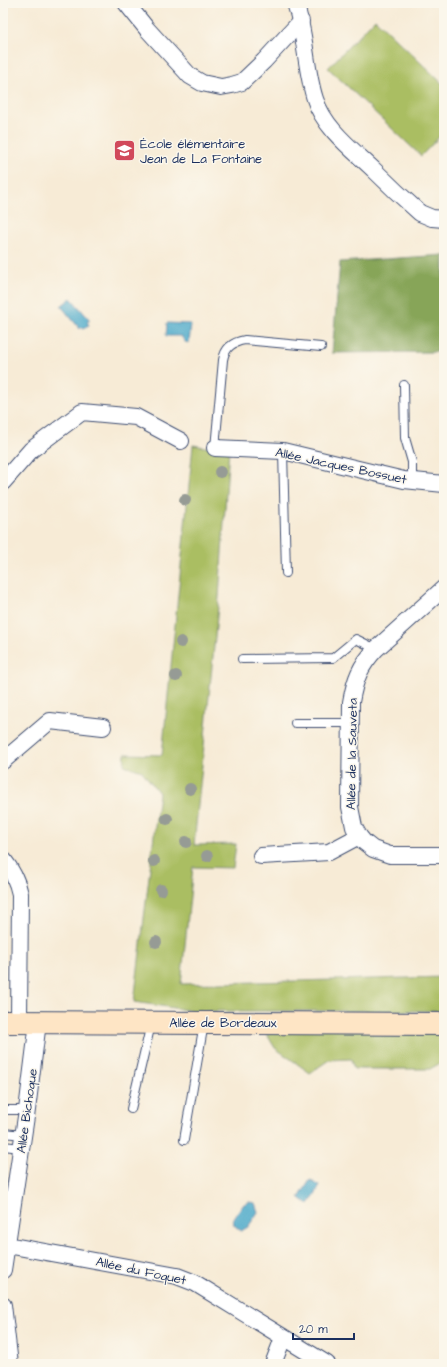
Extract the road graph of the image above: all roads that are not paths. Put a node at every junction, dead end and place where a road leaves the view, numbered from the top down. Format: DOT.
graph roads {
  1 [pos="126,3"];
  2 [pos="295,3"];
  3 [pos="301,21"];
  4 [pos="444,219"];
  5 [pos="321,347"];
  6 [pos="404,385"];
  7 [pos="181,441"];
  8 [pos="215,448"];
  9 [pos="283,451"];
  10 [pos="3,482"];
  11 [pos="412,482"];
  12 [pos="444,484"];
  13 [pos="286,573"];
  14 [pos="444,588"];
  15 [pos="376,649"];
  16 [pos="242,659"];
  17 [pos="295,723"];
  18 [pos="351,723"];
  19 [pos="103,727"];
  20 [pos="3,761"];
  21 [pos="359,836"];
  22 [pos="444,855"];
  23 [pos="261,856"];
  24 [pos="3,859"];
  25 [pos="20,1022"];
  26 [pos="152,1023"];
  27 [pos="204,1023"];
  28 [pos="444,1024"];
  29 [pos="131,1109"];
  30 [pos="3,1110"];
  31 [pos="28,1110"];
  32 [pos="3,1133"];
  33 [pos="184,1140"];
  34 [pos="23,1142"];
  35 [pos="3,1146"];
  36 [pos="7,1245"];
  37 [pos="3,1270"];
  38 [pos="3,1304"];
  39 [pos="283,1338"];
  40 [pos="10,1364"];
  41 [pos="273,1364"];
  42 [pos="327,1364"];
  1 -- 3 [label="street"];
  2 -- 3 [label="street"];
  3 -- 4 [label="street"];
  5 -- 8 [label="lane"];
  6 -- 11 [label="lane"];
  7 -- 10 [label="street"];
  8 -- 9 [label="street, Allée Jacques Bossuet"];
  9 -- 11 [label="street, Allée Jacques Bossuet"];
  9 -- 13 [label="lane"];
  11 -- 12 [label="street, Allée Jacques Bossuet"];
  14 -- 15 [label="street, Allée de la Sauveta"];
  15 -- 16 [label="lane"];
  15 -- 18 [label="street, Allée de la Sauveta"];
  17 -- 18 [label="lane"];
  18 -- 21 [label="street, Allée de la Sauveta"];
  19 -- 20 [label="street"];
  21 -- 22 [label="street"];
  21 -- 23 [label="street"];
  24 -- 25 [label="street"];
  25 -- 26 [label="main road, Allée de Bordeaux"];
  25 -- 31 [label="street, Allée Bichoque"];
  26 -- 27 [label="main road, Allée de Bordeaux"];
  26 -- 29 [label="lane"];
  27 -- 28 [label="main road, Allée de Bordeaux"];
  27 -- 33 [label="lane"];
  30 -- 31 [label="lane"];
  31 -- 34 [label="street, Allée Bichoque"];
  32 -- 34 [label="lane"];
  34 -- 35 [label="lane"];
  34 -- 36 [label="street, Allée Bichoque"];
  36 -- 37 [label="street, Allée Bichoque"];
  36 -- 39 [label="street, Allée du Foquet"];
  38 -- 40 [label="street"];
  39 -- 41 [label="street"];
  39 -- 42 [label="street, Allée du Foquet"];
}
